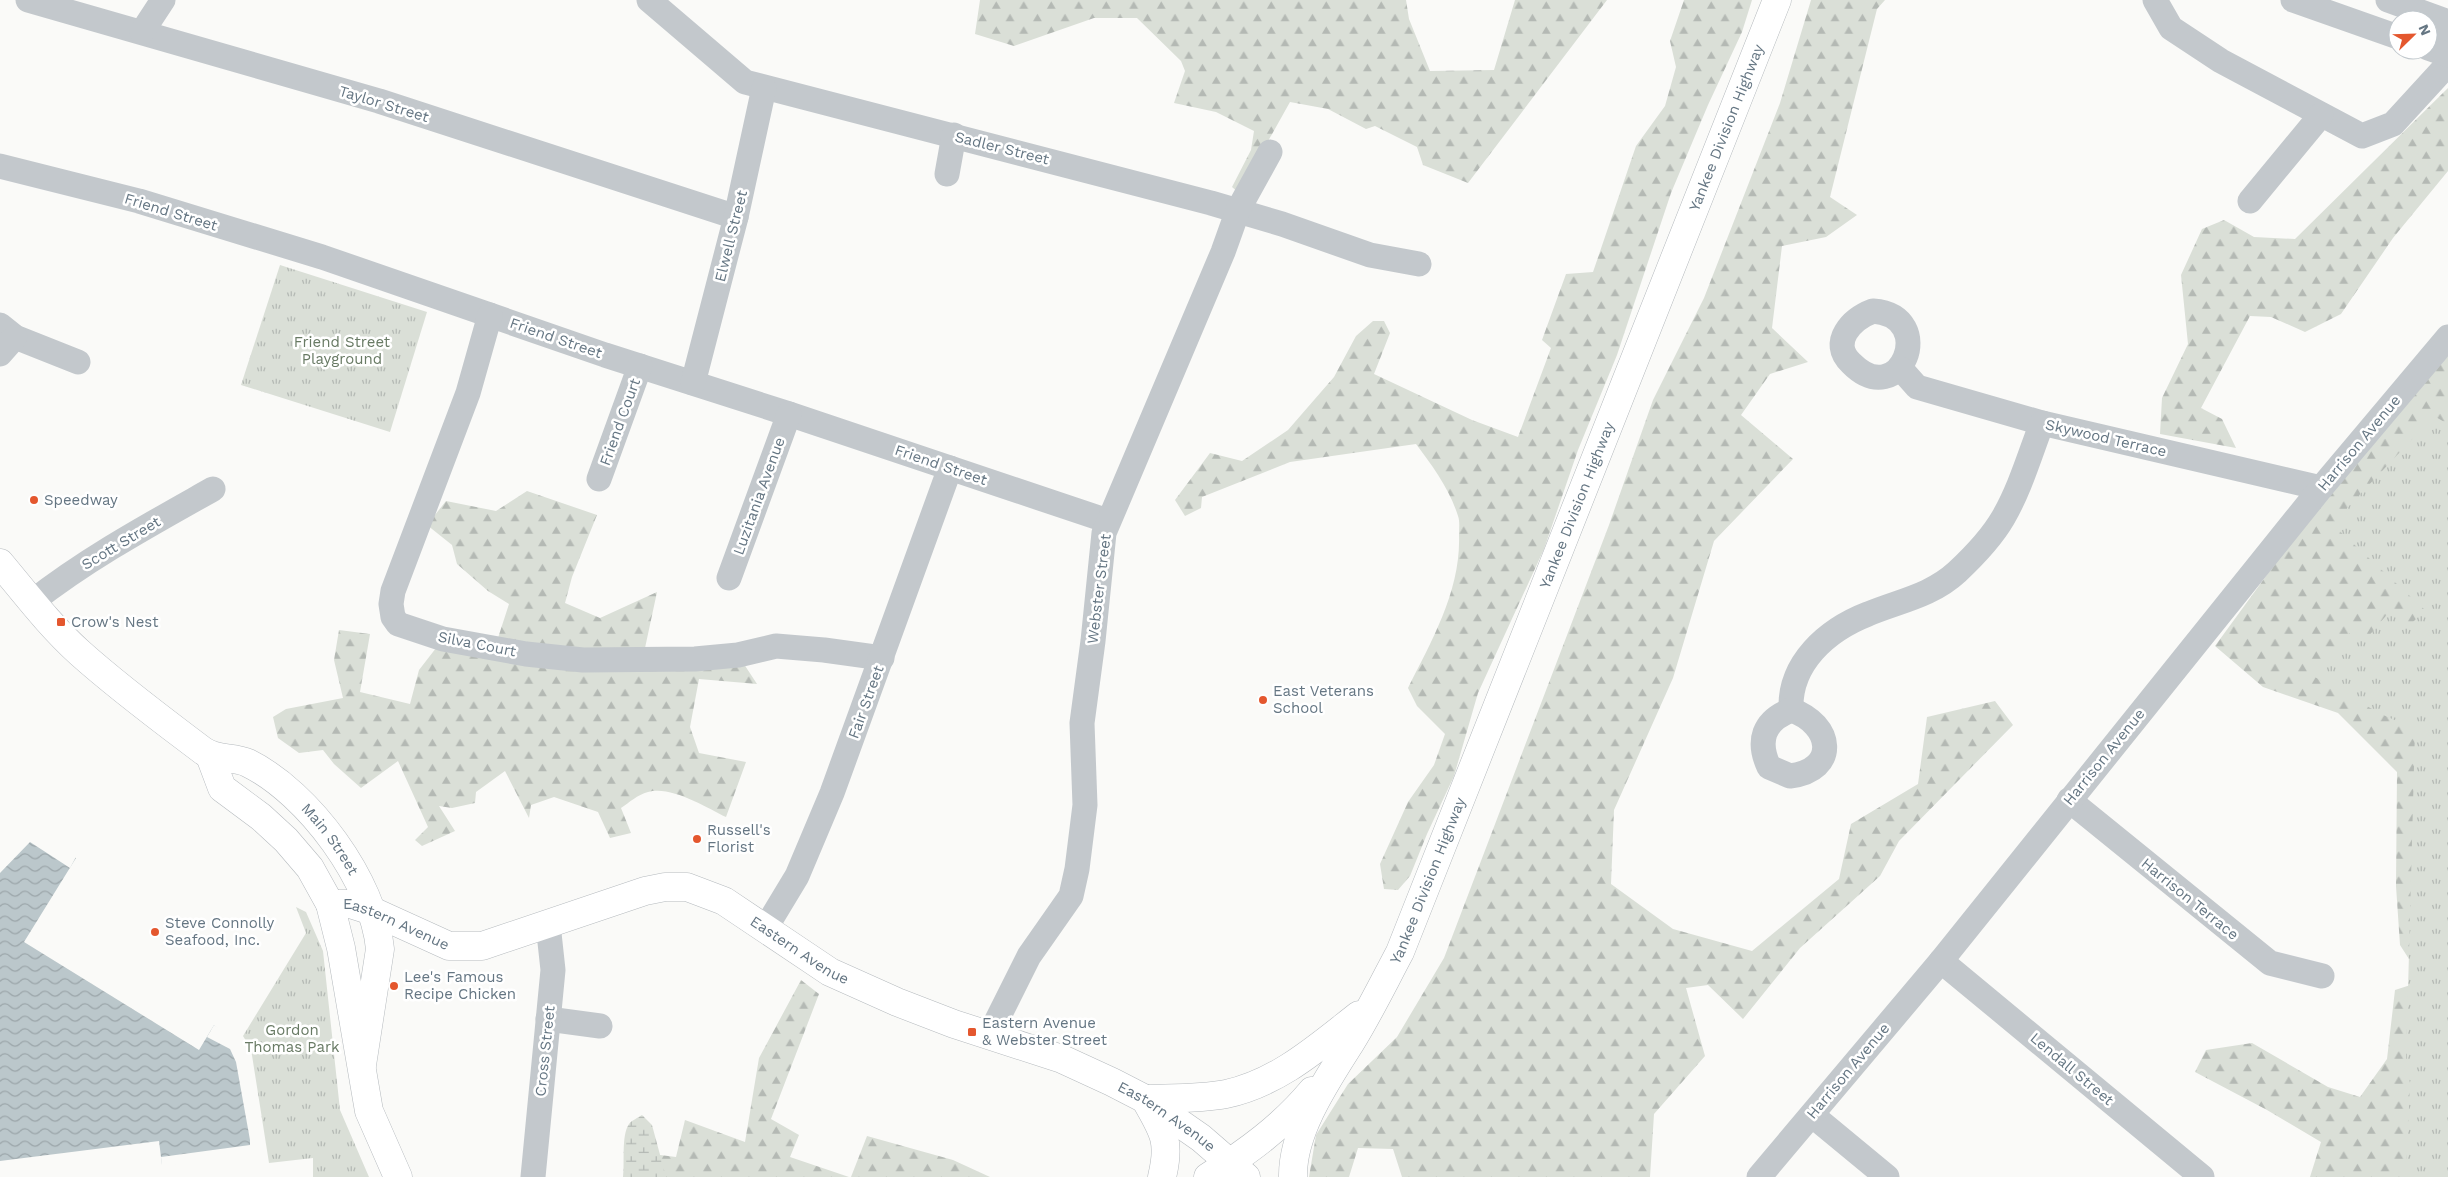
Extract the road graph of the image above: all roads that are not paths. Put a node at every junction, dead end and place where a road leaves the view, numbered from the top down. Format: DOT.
graph roads {
  1 [pos="28,0"];
  2 [pos="163,0"];
  3 [pos="649,0"];
  4 [pos="1777,0"];
  5 [pos="2155,0"];
  6 [pos="2293,0"];
  7 [pos="2388,0"];
  8 [pos="142,32"];
  9 [pos="2388,33"];
  10 [pos="2448,37"];
  11 [pos="2448,64"];
  12 [pos="764,88"];
  13 [pos="2321,115"];
  14 [pos="954,135"];
  15 [pos="1270,152"];
  16 [pos="0,166"];
  17 [pos="947,174"];
  18 [pos="2250,201"];
  19 [pos="1238,210"];
  20 [pos="736,217"];
  21 [pos="1419,264"];
  22 [pos="490,316"];
  23 [pos="2448,337"];
  24 [pos="5,339"];
  25 [pos="78,362"];
  26 [pos="640,366"];
  27 [pos="1901,369"];
  28 [pos="693,383"];
  29 [pos="789,414"];
  30 [pos="2042,423"];
  31 [pos="950,468"];
  32 [pos="599,479"];
  33 [pos="2321,488"];
  34 [pos="213,489"];
  35 [pos="1108,522"];
  36 [pos="0,563"];
  37 [pos="729,578"];
  38 [pos="32,602"];
  39 [pos="882,658"];
  40 [pos="1791,710"];
  41 [pos="210,756"];
  42 [pos="2069,800"];
  43 [pos="330,904"];
  44 [pos="372,911"];
  45 [pos="548,924"];
  46 [pos="765,929"];
  47 [pos="1941,961"];
  48 [pos="2322,976"];
  49 [pos="1372,1006"];
  50 [pos="548,1019"];
  51 [pos="600,1026"];
  52 [pos="990,1036"];
  53 [pos="362,1065"];
  54 [pos="1334,1065"];
  55 [pos="1145,1099"];
  56 [pos="1812,1115"];
  57 [pos="1238,1170"];
  58 [pos="398,1177"];
  59 [pos="533,1177"];
  60 [pos="1162,1177"];
  61 [pos="1208,1177"];
  62 [pos="1293,1177"];
  63 [pos="1759,1177"];
  64 [pos="1887,1177"];
  65 [pos="2202,1177"];
  1 -- 8 [label="street, Taylor Street"];
  2 -- 8 [label="street"];
  3 -- 12 [label="street, Sadler Street"];
  4 -- 49 [label="main road, Yankee Division Highway"];
  5 -- 13 [label="street"];
  6 -- 9 [label="street"];
  7 -- 10 [label="street"];
  8 -- 20 [label="street, Taylor Street"];
  11 -- 13 [label="street"];
  12 -- 14 [label="street, Sadler Street"];
  12 -- 20 [label="street, Elwell Street"];
  13 -- 18 [label="street"];
  14 -- 17 [label="street"];
  14 -- 19 [label="street, Sadler Street"];
  15 -- 19 [label="street, Webster Street"];
  16 -- 22 [label="street, Friend Street"];
  19 -- 21 [label="street, Sadler Street"];
  19 -- 35 [label="street, Webster Street"];
  20 -- 28 [label="street, Elwell Street"];
  22 -- 26 [label="street, Friend Street"];
  22 -- 39 [label="street, Silva Court"];
  23 -- 33 [label="street, Harrison Avenue"];
  24 -- 25 [label="street"];
  26 -- 28 [label="street, Friend Street"];
  26 -- 32 [label="street, Friend Court"];
  27 -- 30 [label="street, Skywood Terrace"];
  28 -- 29 [label="street, Friend Street"];
  29 -- 31 [label="street, Friend Street"];
  29 -- 37 [label="street, Luzitania Avenue"];
  30 -- 33 [label="street, Skywood Terrace"];
  30 -- 40 [label="street"];
  31 -- 35 [label="street, Friend Street"];
  31 -- 39 [label="street, Fair Street"];
  33 -- 42 [label="street, Harrison Avenue"];
  34 -- 38 [label="street, Scott Street"];
  35 -- 52 [label="street, Webster Street"];
  36 -- 38 [label="main road, Main Street"];
  38 -- 41 [label="main road, Main Street"];
  39 -- 46 [label="street, Fair Street"];
  41 -- 43 [label="main road, Main Street"];
  41 -- 44 [label="main road, Main Street"];
  42 -- 47 [label="street, Harrison Avenue"];
  42 -- 48 [label="street, Harrison Terrace"];
  43 -- 44 [label="main road, Eastern Avenue"];
  43 -- 53 [label="main road, Main Street"];
  44 -- 45 [label="main road, Eastern Avenue"];
  44 -- 53 [label="main road, Main Street"];
  45 -- 46 [label="main road, Eastern Avenue"];
  45 -- 50 [label="street, Cross Street"];
  46 -- 52 [label="main road, Eastern Avenue"];
  47 -- 56 [label="street, Harrison Avenue"];
  47 -- 65 [label="street, Lendall Street"];
  49 -- 54 [label="main road, Yankee Division Highway"];
  49 -- 55 [label="main road"];
  50 -- 51 [label="street"];
  50 -- 59 [label="street, Cross Street"];
  52 -- 55 [label="main road, Eastern Avenue"];
  53 -- 58 [label="main road, Main Street"];
  54 -- 57 [label="main road"];
  54 -- 62 [label="main road"];
  55 -- 57 [label="main road, Eastern Avenue"];
  55 -- 60 [label="main road"];
  56 -- 63 [label="street, Harrison Avenue"];
  56 -- 64 [label="street"];
  57 -- 61 [label="main road"];
}
